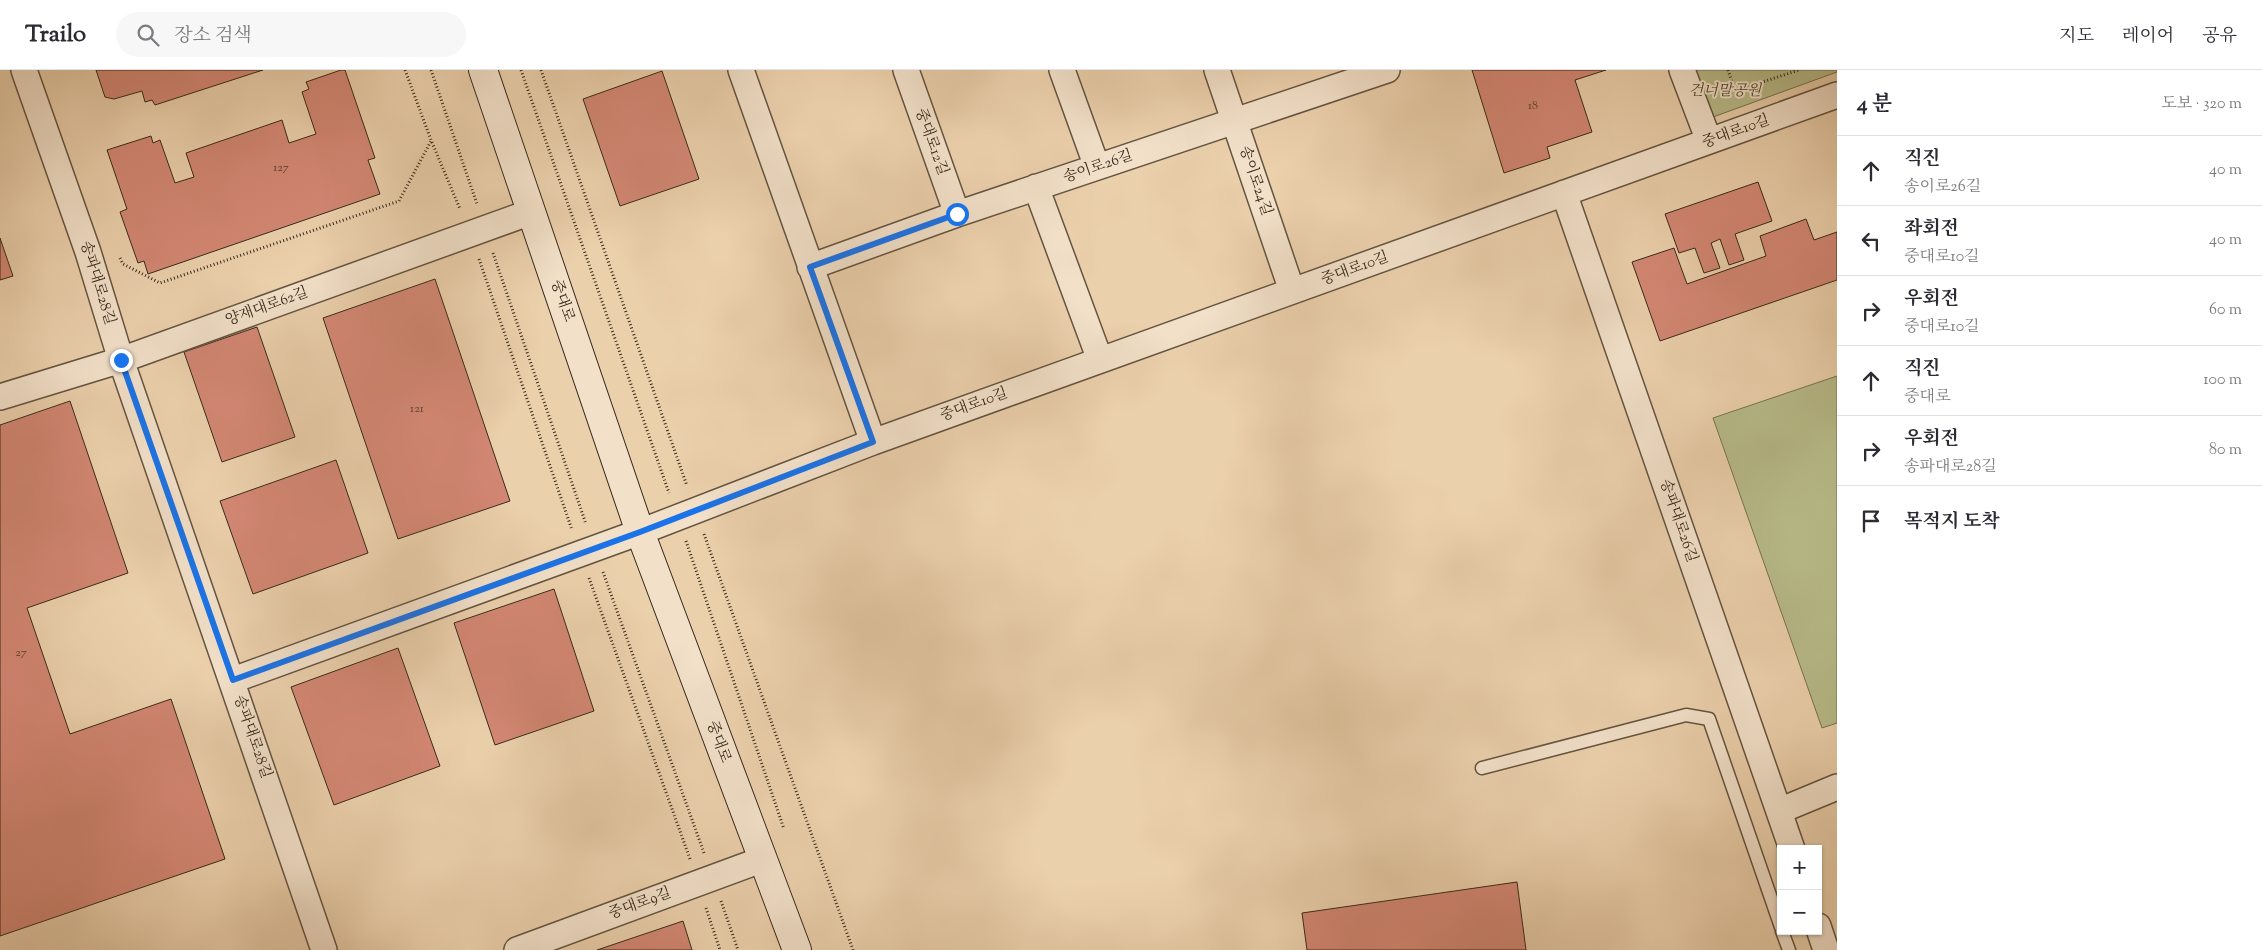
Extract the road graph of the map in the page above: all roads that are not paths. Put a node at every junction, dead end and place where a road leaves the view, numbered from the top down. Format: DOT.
graph roads {
  1 [pos="24,70"];
  2 [pos="483,70"];
  3 [pos="741,70"];
  4 [pos="906,70"];
  5 [pos="1062,70"];
  6 [pos="1217,70"];
  7 [pos="1387,70"];
  8 [pos="1682,70"];
  9 [pos="1837,95"];
  10 [pos="1234,121"];
  11 [pos="1709,142"];
  12 [pos="1097,167"];
  13 [pos="1036,188"];
  14 [pos="1564,193"];
  15 [pos="531,212"];
  16 [pos="957,214"];
  17 [pos="810,267"];
  18 [pos="1292,291"];
  19 [pos="121,360"];
  20 [pos="1100,360"];
  21 [pos="0,397"];
  22 [pos="873,442"];
  23 [pos="640,532"];
  24 [pos="233,680"];
  25 [pos="1482,768"];
  26 [pos="1837,787"];
  27 [pos="1779,811"];
  28 [pos="1791,845"];
  29 [pos="762,860"];
  30 [pos="1777,915"];
  31 [pos="1783,935"];
  32 [pos="1821,935"];
  33 [pos="324,950"];
  34 [pos="518,950"];
  35 [pos="797,950"];
  36 [pos="1789,950"];
  37 [pos="1826,950"];
  1 -- 19 [label="street, 송파대로28길"];
  2 -- 15 [label="main road, 중대로"];
  3 -- 17 [label="street"];
  4 -- 16 [label="street, 중대로12길"];
  5 -- 12 [label="street"];
  6 -- 10 [label="street, 송이로24길"];
  7 -- 10 [label="street, 송이로26길"];
  8 -- 11 [label="street"];
  9 -- 11 [label="street, 중대로10길"];
  10 -- 12 [label="street, 송이로26길"];
  10 -- 18 [label="street, 송이로24길"];
  11 -- 14 [label="street, 중대로10길"];
  12 -- 13 [label="street, 송이로26길"];
  13 -- 16 [label="street, 송이로26길"];
  13 -- 20 [label="street"];
  14 -- 18 [label="street, 중대로10길"];
  14 -- 27 [label="street, 송파대로26길"];
  15 -- 19 [label="street, 양재대로62길"];
  15 -- 23 [label="main road, 중대로"];
  16 -- 17 [label="street, 송이로26길"];
  17 -- 22 [label="street"];
  18 -- 20 [label="street, 중대로10길"];
  19 -- 21 [label="street, 양재대로62길"];
  19 -- 24 [label="street, 송파대로28길"];
  20 -- 22 [label="street, 중대로10길"];
  22 -- 23 [label="street, 중대로10길"];
  23 -- 24 [label="street"];
  23 -- 29 [label="main road, 중대로"];
  24 -- 33 [label="street, 송파대로28길"];
  25 -- 30 [label="lane"];
  26 -- 27 [label="street"];
  27 -- 28 [label="street, 송파대로26길"];
  29 -- 34 [label="street, 중대로9길"];
  29 -- 35 [label="main road, 중대로"];
  31 -- 36 [label="lane"];
  32 -- 37 [label="street"];
}
